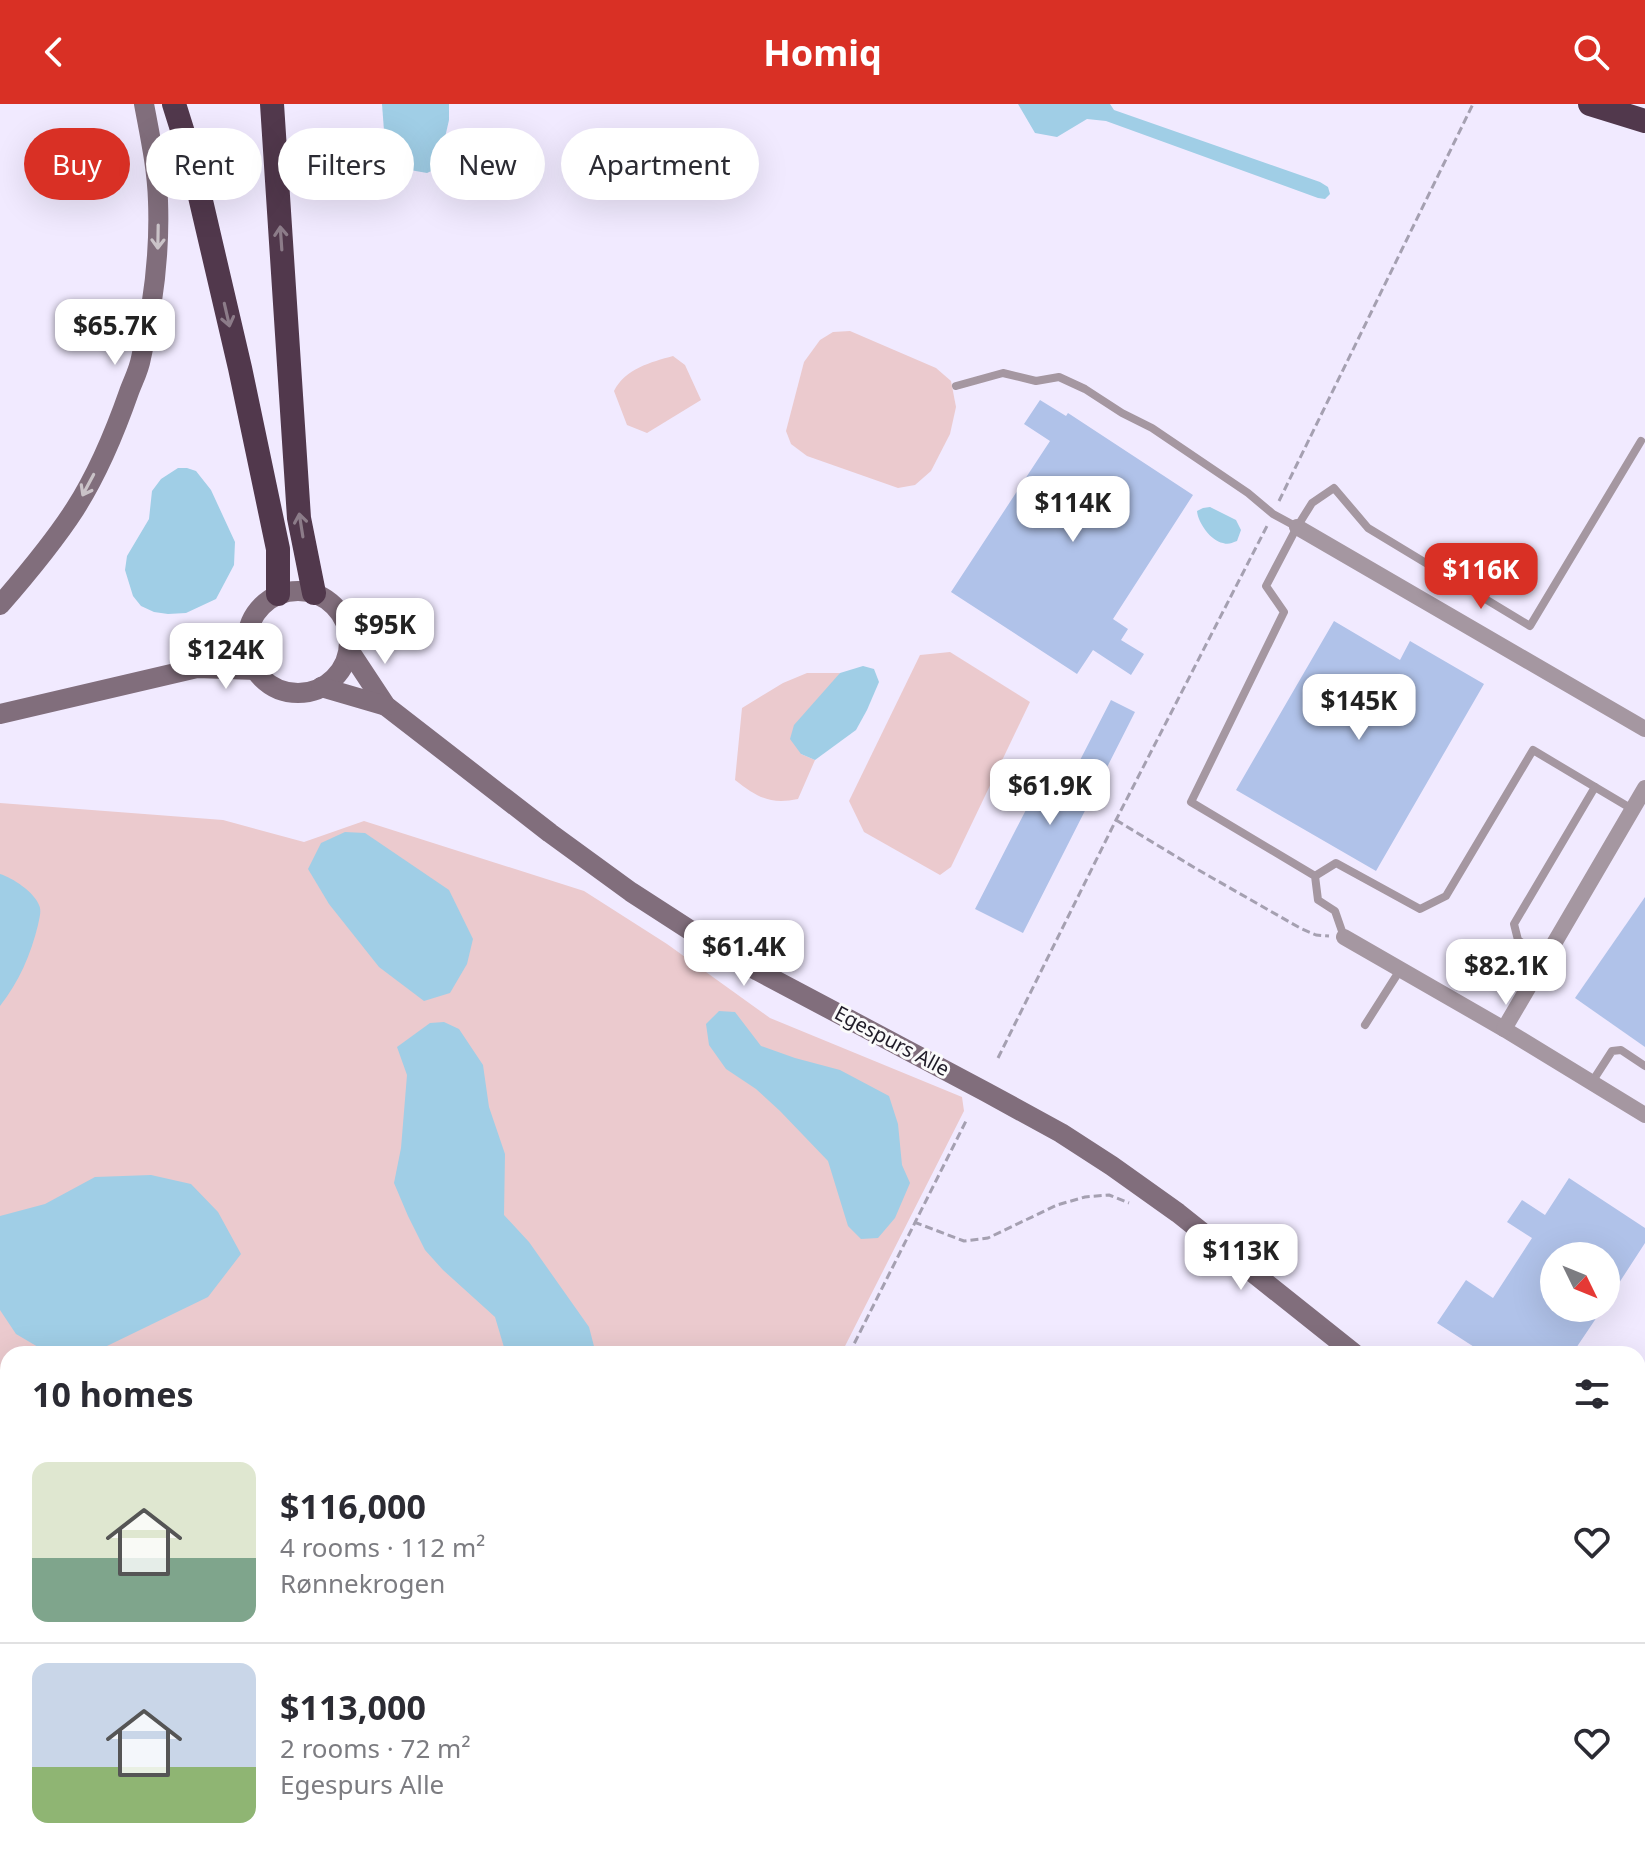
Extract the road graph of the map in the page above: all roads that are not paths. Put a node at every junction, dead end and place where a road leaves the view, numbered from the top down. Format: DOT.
graph roads {
  1 [pos="144,104"];
  2 [pos="174,104"];
  3 [pos="272,104"];
  4 [pos="1590,104"];
  5 [pos="1645,121"];
  6 [pos="956,386"];
  7 [pos="1641,441"];
  8 [pos="1297,527"];
  9 [pos="314,593"];
  10 [pos="278,594"];
  11 [pos="0,605"];
  12 [pos="247,641"];
  13 [pos="349,650"];
  14 [pos="197,668"];
  15 [pos="256,670"];
  16 [pos="321,687"];
  17 [pos="386,706"];
  18 [pos="0,714"];
  19 [pos="1645,729"];
  20 [pos="1595,787"];
  21 [pos="1645,788"];
  22 [pos="1632,809"];
  23 [pos="1315,876"];
  24 [pos="1344,937"];
  25 [pos="1545,959"];
  26 [pos="1400,969"];
  27 [pos="1365,1025"];
  28 [pos="1504,1029"];
  29 [pos="1645,1066"];
  30 [pos="1592,1082"];
  31 [pos="1645,1115"];
  32 [pos="1345,1346"];
  1 -- 11 [label="street, one-way"];
  2 -- 10 [label="highway, one-way"];
  9 -- 3 [label="highway, one-way"];
  4 -- 5 [label="highway"];
  6 -- 8 [label="lane"];
  7 -- 8 [label="lane"];
  8 -- 19 [label="street"];
  8 -- 23 [label="lane"];
  9 -- 10 [label="street"];
  9 -- 13 [label="street"];
  10 -- 12 [label="street"];
  12 -- 14 [label="street"];
  12 -- 15 [label="street"];
  13 -- 16 [label="street"];
  13 -- 17 [label="street, Egespurs Alle"];
  14 -- 15 [label="street"];
  14 -- 18 [label="street"];
  15 -- 16 [label="street"];
  16 -- 17 [label="street, Egespurs Alle"];
  17 -- 32 [label="street, Egespurs Alle"];
  20 -- 22 [label="lane"];
  20 -- 23 [label="lane"];
  20 -- 25 [label="lane"];
  21 -- 22 [label="street"];
  22 -- 25 [label="street"];
  23 -- 24 [label="lane"];
  24 -- 26 [label="street"];
  25 -- 28 [label="street"];
  26 -- 27 [label="lane"];
  26 -- 28 [label="street"];
  28 -- 30 [label="street"];
  29 -- 30 [label="lane"];
  30 -- 31 [label="street"];
}
